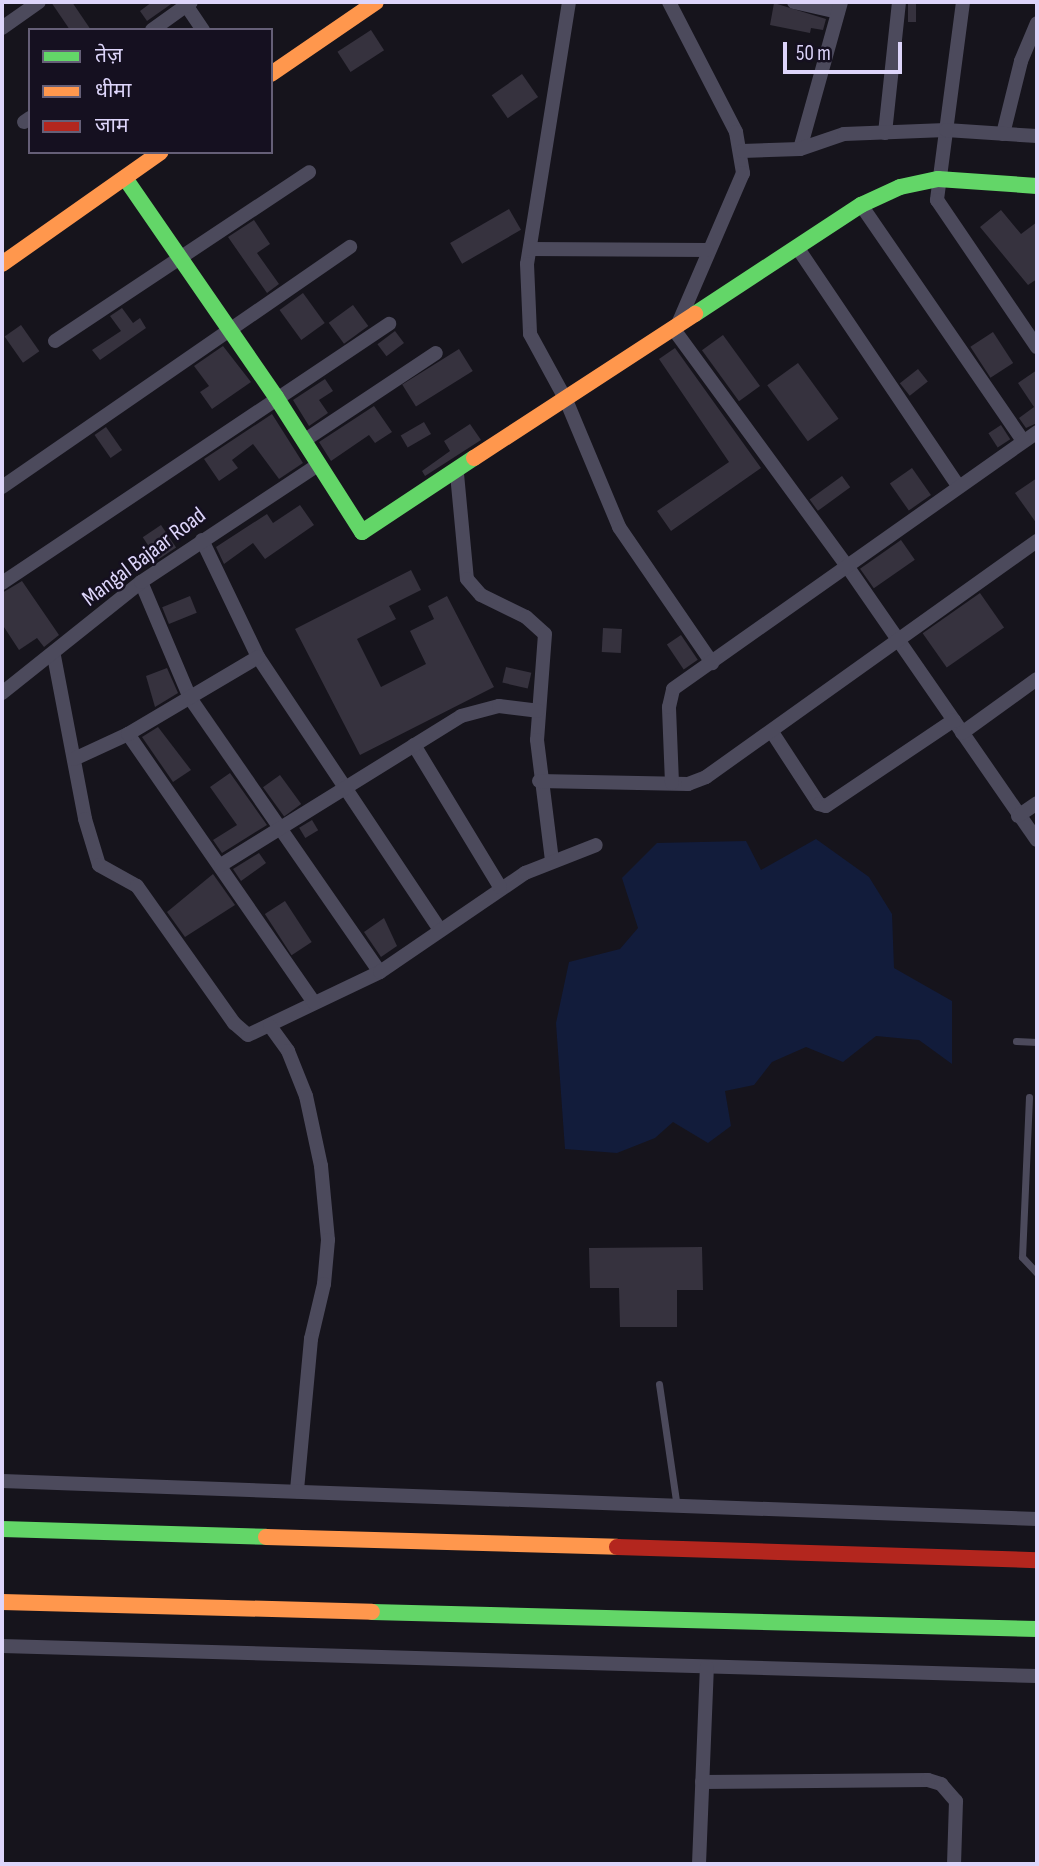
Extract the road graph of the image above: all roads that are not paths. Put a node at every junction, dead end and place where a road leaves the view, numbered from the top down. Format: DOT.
graph roads {
  1 [pos="39,2"];
  2 [pos="376,2"];
  3 [pos="569,2"];
  4 [pos="669,2"];
  5 [pos="794,2"];
  6 [pos="899,2"];
  7 [pos="963,2"];
  8 [pos="187,3"];
  9 [pos="840,7"];
  10 [pos="1037,23"];
  11 [pos="2,28"];
  12 [pos="155,28"];
  13 [pos="202,28"];
  14 [pos="273,73"];
  15 [pos="946,130"];
  16 [pos="886,133"];
  17 [pos="1003,134"];
  18 [pos="1037,136"];
  19 [pos="800,149"];
  20 [pos="742,151"];
  21 [pos="157,154"];
  22 [pos="309,172"];
  23 [pos="125,178"];
  24 [pos="938,180"];
  25 [pos="1037,186"];
  26 [pos="861,205"];
  27 [pos="350,247"];
  28 [pos="797,247"];
  29 [pos="530,249"];
  30 [pos="707,250"];
  31 [pos="179,255"];
  32 [pos="2,264"];
  33 [pos="389,324"];
  34 [pos="229,327"];
  35 [pos="676,331"];
  36 [pos="55,341"];
  37 [pos="1037,345"];
  38 [pos="436,353"];
  39 [pos="276,397"];
  40 [pos="566,400"];
  41 [pos="1037,432"];
  42 [pos="305,440"];
  43 [pos="1023,441"];
  44 [pos="319,464"];
  45 [pos="457,474"];
  46 [pos="958,486"];
  47 [pos="2,487"];
  48 [pos="202,540"];
  49 [pos="1037,541"];
  50 [pos="847,566"];
  51 [pos="141,582"];
  52 [pos="2,583"];
  53 [pos="898,640"];
  54 [pos="54,656"];
  55 [pos="258,657"];
  56 [pos="712,663"];
  57 [pos="1037,679"];
  58 [pos="2,693"];
  59 [pos="190,698"];
  60 [pos="538,711"];
  61 [pos="958,727"];
  62 [pos="772,732"];
  63 [pos="128,734"];
  64 [pos="414,745"];
  65 [pos="74,759"];
  66 [pos="539,781"];
  67 [pos="672,783"];
  68 [pos="344,787"];
  69 [pos="1037,803"];
  70 [pos="1018,816"];
  71 [pos="280,826"];
  72 [pos="1037,840"];
  73 [pos="596,845"];
  74 [pos="552,861"];
  75 [pos="221,864"];
  76 [pos="500,887"];
  77 [pos="440,930"];
  78 [pos="380,972"];
  79 [pos="314,1003"];
  80 [pos="270,1026"];
  81 [pos="1016,1041"];
  82 [pos="1037,1042"];
  83 [pos="1029,1097"];
  84 [pos="1037,1273"];
  85 [pos="659,1384"];
  86 [pos="2,1481"];
  87 [pos="297,1491"];
  88 [pos="677,1508"];
  89 [pos="1037,1518"];
  90 [pos="2,1529"];
  91 [pos="1037,1560"];
  92 [pos="2,1602"];
  93 [pos="1037,1629"];
  94 [pos="2,1646"];
  95 [pos="706,1667"];
  96 [pos="1037,1676"];
  97 [pos="702,1782"];
  98 [pos="699,1864"];
  99 [pos="954,1864"];
  1 -- 11 [label="street"];
  2 -- 14 [label="street"];
  3 -- 29 [label="street"];
  4 -- 20 [label="street"];
  5 -- 9 [label="street"];
  6 -- 16 [label="street"];
  7 -- 15 [label="street"];
  8 -- 12 [label="street"];
  8 -- 13 [label="street"];
  9 -- 19 [label="street"];
  10 -- 17 [label="street"];
  15 -- 16 [label="street"];
  15 -- 17 [label="street"];
  15 -- 24 [label="street"];
  16 -- 19 [label="street"];
  17 -- 18 [label="street"];
  19 -- 20 [label="street"];
  20 -- 30 [label="street"];
  21 -- 23 [label="street"];
  22 -- 31 [label="street"];
  23 -- 31 [label="street"];
  23 -- 32 [label="street"];
  24 -- 25 [label="street"];
  24 -- 26 [label="street"];
  24 -- 37 [label="street"];
  26 -- 28 [label="street"];
  26 -- 43 [label="street"];
  27 -- 34 [label="street"];
  28 -- 35 [label="street"];
  28 -- 46 [label="street"];
  29 -- 30 [label="street"];
  29 -- 40 [label="street"];
  30 -- 35 [label="street"];
  31 -- 34 [label="street"];
  31 -- 36 [label="street"];
  33 -- 39 [label="street"];
  34 -- 39 [label="street"];
  34 -- 47 [label="street"];
  35 -- 40 [label="street"];
  35 -- 50 [label="street"];
  38 -- 42 [label="street"];
  39 -- 42 [label="street"];
  39 -- 52 [label="street"];
  40 -- 45 [label="street"];
  40 -- 56 [label="street"];
  41 -- 43 [label="street"];
  42 -- 44 [label="street"];
  43 -- 46 [label="street"];
  44 -- 45 [label="street"];
  44 -- 48 [label="street, Mangal Bajaar Road"];
  45 -- 60 [label="street"];
  46 -- 50 [label="street"];
  48 -- 51 [label="street, Mangal Bajaar Road"];
  48 -- 55 [label="street"];
  49 -- 53 [label="street"];
  50 -- 53 [label="street"];
  50 -- 56 [label="street"];
  51 -- 54 [label="street, Mangal Bajaar Road"];
  51 -- 59 [label="street"];
  53 -- 61 [label="street"];
  53 -- 62 [label="street"];
  54 -- 58 [label="street, Mangal Bajaar Road"];
  54 -- 65 [label="street"];
  55 -- 59 [label="street"];
  55 -- 68 [label="street"];
  56 -- 67 [label="street"];
  57 -- 61 [label="street"];
  59 -- 63 [label="street"];
  59 -- 71 [label="street"];
  60 -- 64 [label="street"];
  60 -- 66 [label="street"];
  61 -- 62 [label="street"];
  61 -- 70 [label="street"];
  62 -- 67 [label="street"];
  63 -- 65 [label="street"];
  63 -- 75 [label="street"];
  64 -- 68 [label="street"];
  64 -- 76 [label="street"];
  65 -- 80 [label="street"];
  66 -- 67 [label="street"];
  66 -- 74 [label="street"];
  68 -- 71 [label="street"];
  68 -- 77 [label="street"];
  69 -- 70 [label="street"];
  70 -- 72 [label="street"];
  71 -- 75 [label="street"];
  71 -- 78 [label="street"];
  73 -- 74 [label="street"];
  74 -- 76 [label="street"];
  75 -- 79 [label="street"];
  76 -- 77 [label="street"];
  77 -- 78 [label="street"];
  78 -- 79 [label="street"];
  79 -- 80 [label="street"];
  80 -- 87 [label="street"];
  81 -- 82 [label="lane"];
  83 -- 84 [label="lane"];
  85 -- 88 [label="lane"];
  86 -- 87 [label="street"];
  87 -- 88 [label="street"];
  88 -- 89 [label="street"];
  90 -- 91 [label="street"];
  92 -- 93 [label="street"];
  94 -- 95 [label="street"];
  95 -- 96 [label="street"];
  95 -- 97 [label="street"];
  97 -- 98 [label="street"];
  97 -- 99 [label="street"];
}
